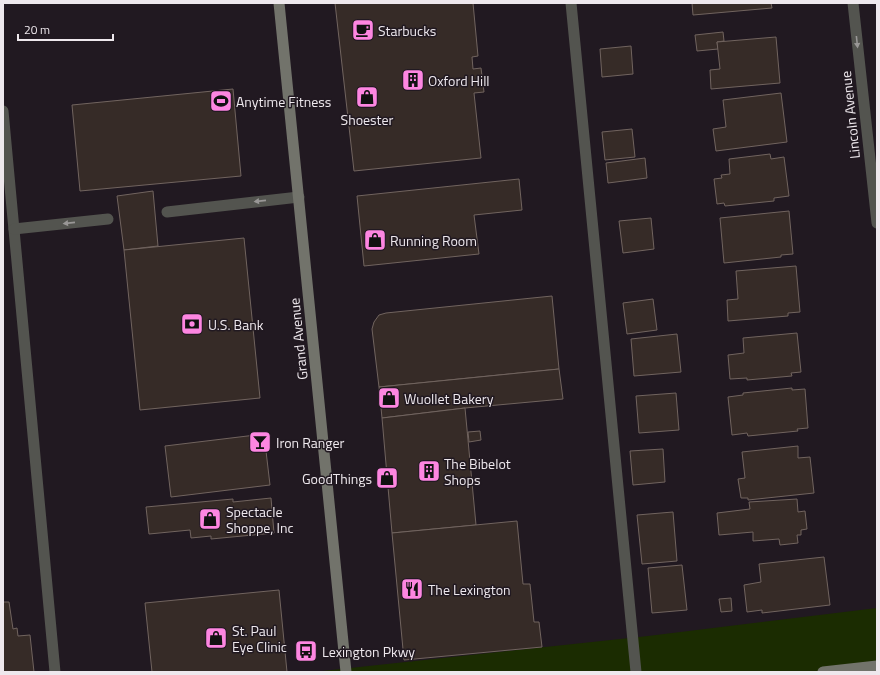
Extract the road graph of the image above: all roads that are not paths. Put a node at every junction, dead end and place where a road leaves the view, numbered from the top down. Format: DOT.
graph roads {
  1 [pos="280,3"];
  2 [pos="571,3"];
  3 [pos="853,3"];
  4 [pos="3,111"];
  5 [pos="299,197"];
  6 [pos="167,212"];
  7 [pos="108,219"];
  8 [pos="877,223"];
  9 [pos="14,229"];
  10 [pos="877,666"];
  11 [pos="55,672"];
  12 [pos="346,672"];
  13 [pos="636,672"];
  14 [pos="823,672"];
  1 -- 5 [label="main road, Grand Avenue"];
  2 -- 13 [label="street"];
  3 -- 8 [label="street, Lincoln Avenue, one-way"];
  4 -- 9 [label="street"];
  5 -- 6 [label="street, one-way"];
  5 -- 12 [label="main road, Grand Avenue"];
  7 -- 9 [label="street, one-way"];
  9 -- 11 [label="street"];
  10 -- 14 [label="main road"];
}
